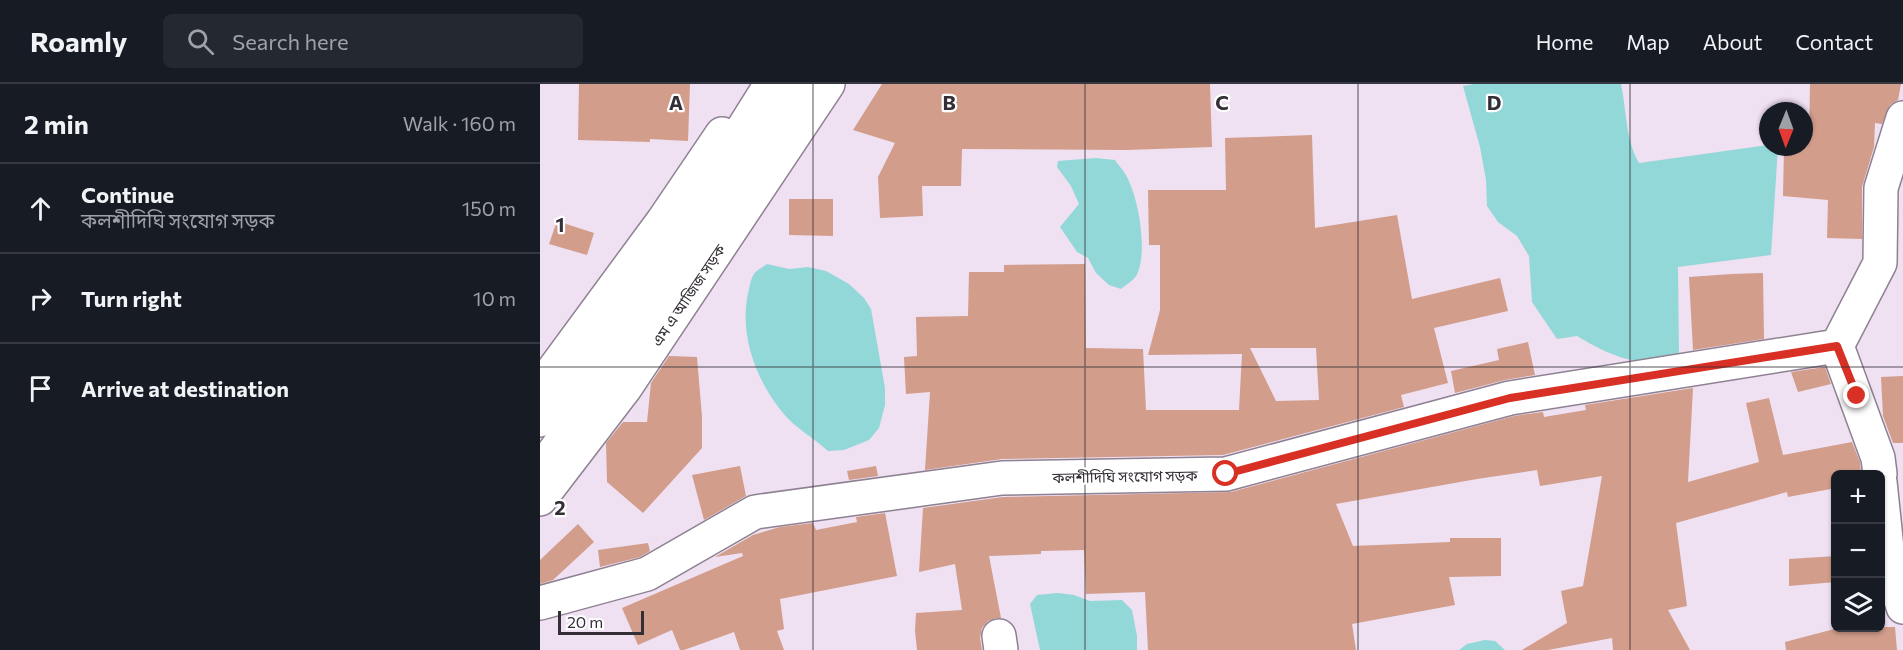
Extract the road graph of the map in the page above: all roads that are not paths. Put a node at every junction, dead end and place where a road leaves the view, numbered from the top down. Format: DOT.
graph roads {
  1 [pos="754,84"];
  2 [pos="771,84"];
  3 [pos="804,84"];
  4 [pos="828,84"];
  5 [pos="1903,118"];
  6 [pos="1837,346"];
  7 [pos="540,388"];
  8 [pos="540,420"];
  9 [pos="1880,470"];
  10 [pos="540,471"];
  11 [pos="540,500"];
  12 [pos="1885,524"];
  13 [pos="540,603"];
  14 [pos="1903,607"];
  1 -- 7 [label="main road"];
  2 -- 8 [label="main road"];
  3 -- 10 [label="main road"];
  4 -- 11 [label="main road, এম এ আজিজ সড়ক"];
  5 -- 6 [label="main road"];
  6 -- 9 [label="main road"];
  6 -- 13 [label="main road, কলশীদিঘি সংযোগ সড়ক"];
  12 -- 14 [label="main road"];
}
